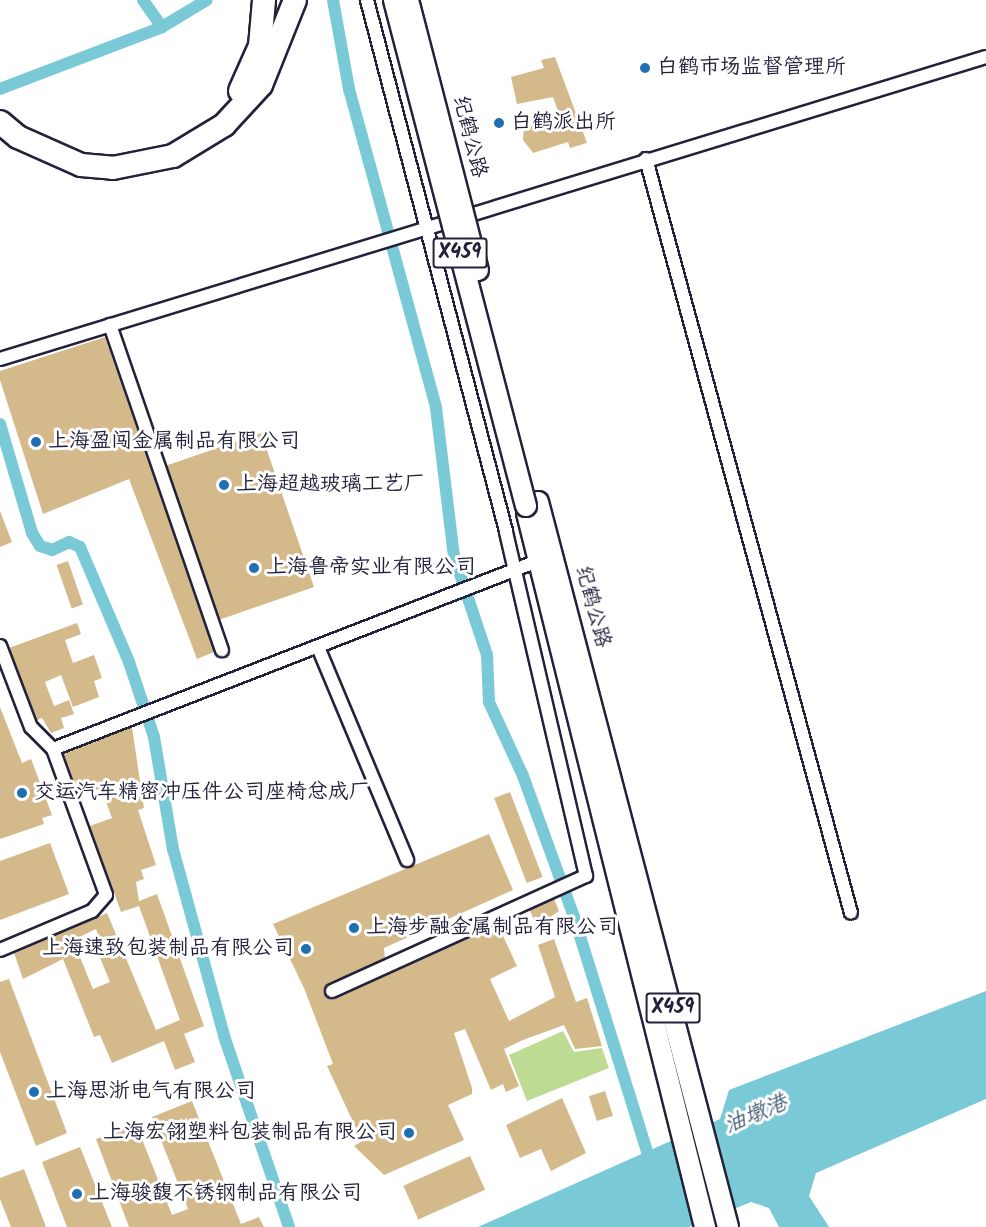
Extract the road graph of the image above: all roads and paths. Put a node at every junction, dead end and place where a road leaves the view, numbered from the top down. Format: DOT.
graph roads {
  1 [pos="264,0"];
  2 [pos="295,0"];
  3 [pos="367,0"];
  4 [pos="394,0"];
  5 [pos="408,0"];
  6 [pos="986,57"];
  7 [pos="1,114"];
  8 [pos="646,159"];
  9 [pos="425,227"];
  10 [pos="110,325"];
  11 [pos="2,359"];
  12 [pos="532,504"];
  13 [pos="540,560"];
  14 [pos="515,570"];
  15 [pos="0,646"];
  16 [pos="318,647"];
  17 [pos="222,650"];
  18 [pos="53,749"];
  19 [pos="407,860"];
  20 [pos="851,913"];
  21 [pos="0,950"];
  22 [pos="332,991"];
  23 [pos="705,1227"];
  24 [pos="728,1227"];
  1 -- 7 [label="highway"];
  2 -- 7 [label="highway"];
  3 -- 9 [label="street"];
  4 -- 12 [label="main road, 纪鹤公路 / X459, bridge"];
  5 -- 12 [label="main road, 纪鹤公路 / X459, bridge"];
  6 -- 8 [label="street"];
  8 -- 9 [label="street"];
  8 -- 20 [label="street"];
  9 -- 10 [label="street"];
  9 -- 14 [label="street"];
  10 -- 11 [label="street"];
  10 -- 17 [label="street"];
  12 -- 13 [label="main road, 纪鹤公路 / X459"];
  12 -- 24 [label="main road, 纪鹤公路 / X459"];
  13 -- 14 [label="street"];
  13 -- 23 [label="main road, 纪鹤公路 / X459"];
  14 -- 16 [label="street"];
  14 -- 22 [label="street"];
  15 -- 18 [label="street"];
  16 -- 18 [label="street"];
  16 -- 19 [label="street"];
  18 -- 21 [label="street"];
}
